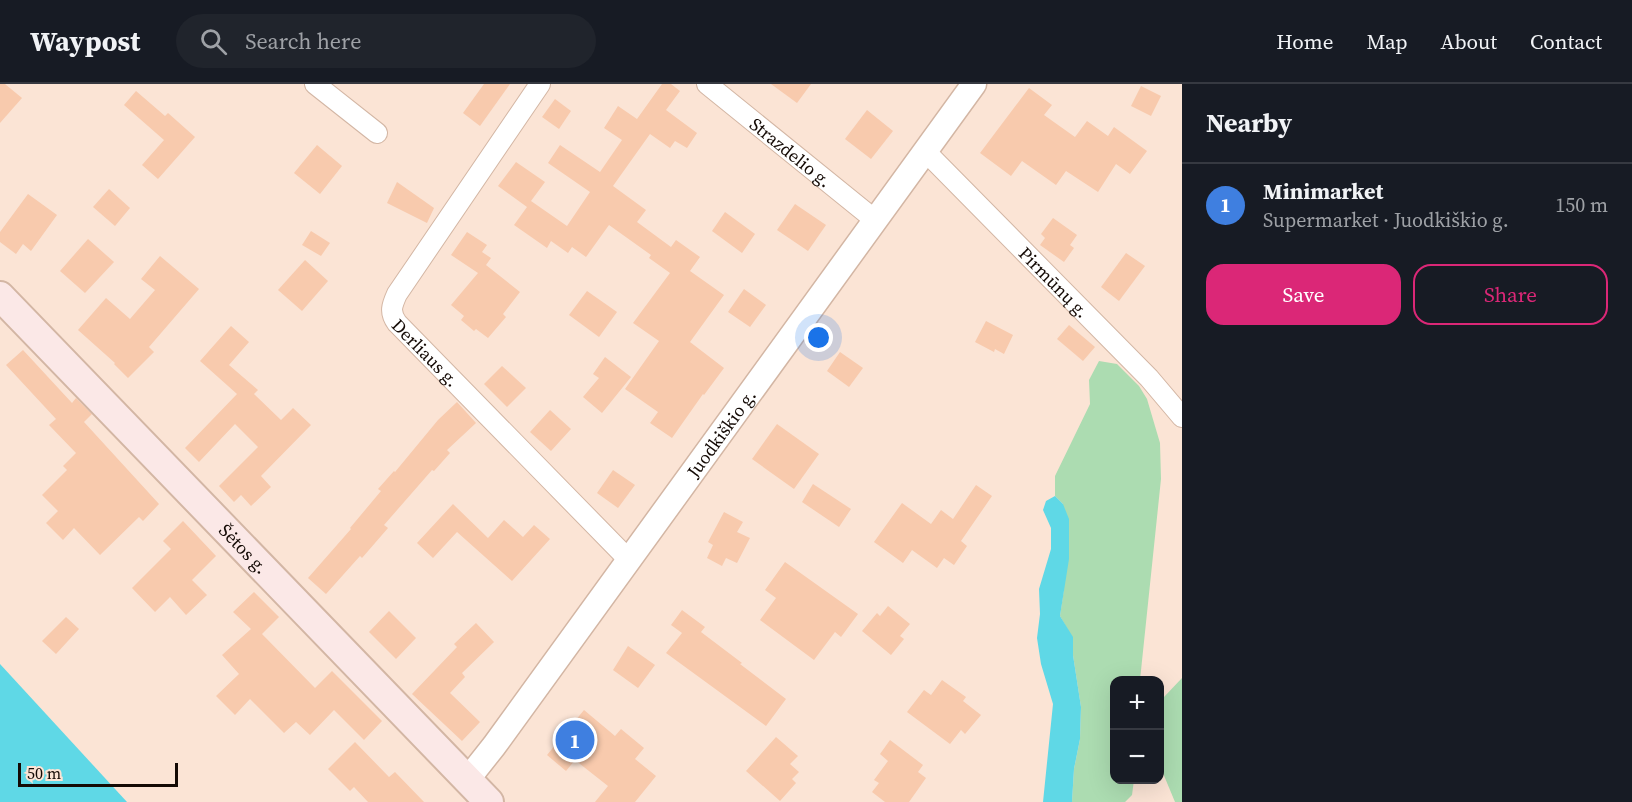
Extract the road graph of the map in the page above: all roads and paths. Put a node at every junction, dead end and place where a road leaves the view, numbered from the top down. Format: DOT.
graph roads {
  1 [pos="315,84"];
  2 [pos="540,84"];
  3 [pos="708,84"];
  4 [pos="974,84"];
  5 [pos="378,132"];
  6 [pos="925,151"];
  7 [pos="875,220"];
  8 [pos="0,296"];
  9 [pos="1182,417"];
  10 [pos="629,560"];
  11 [pos="467,780"];
  12 [pos="489,802"];
  1 -- 5 [label="street"];
  2 -- 10 [label="street, Derliaus g."];
  3 -- 7 [label="street, Strazdelio g."];
  4 -- 6 [label="street, Juodkiškio g."];
  6 -- 7 [label="street, Juodkiškio g."];
  6 -- 9 [label="street, Pirmūnų g."];
  7 -- 10 [label="street, Juodkiškio g."];
  8 -- 11 [label="main road, Šėtos g."];
  10 -- 11 [label="street, Juodkiškio g."];
  11 -- 12 [label="main road, Šėtos g."];
}
